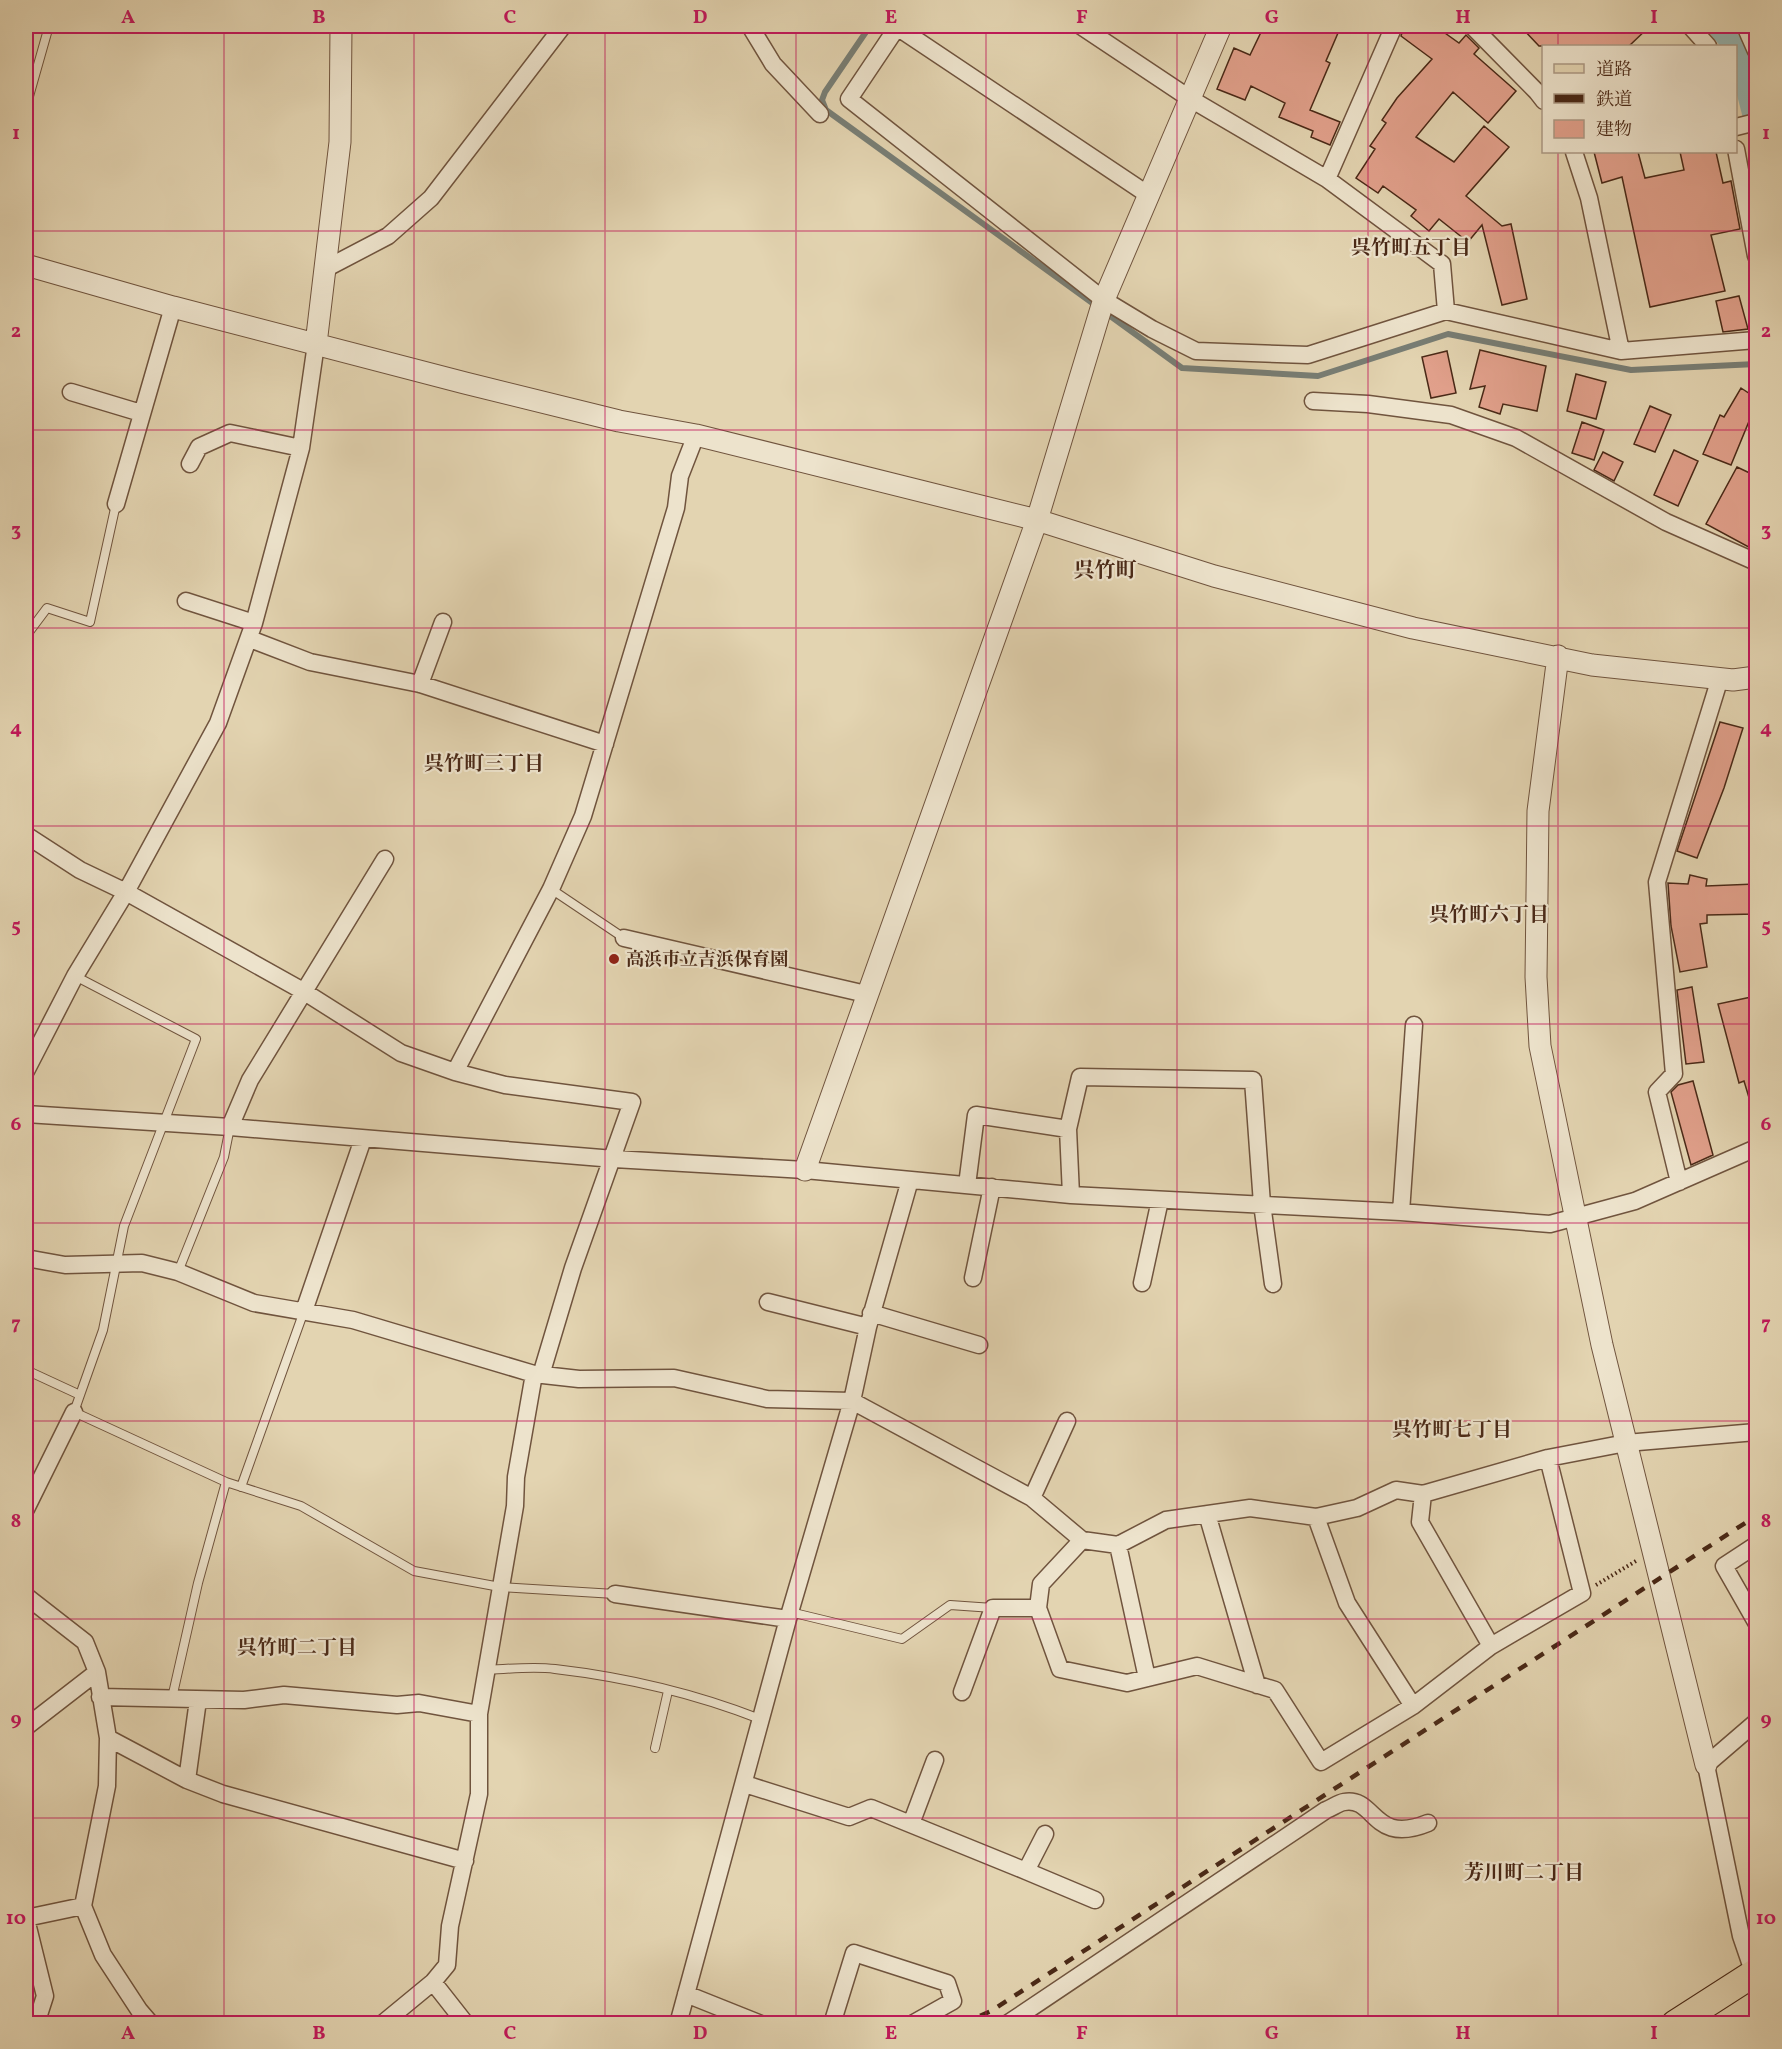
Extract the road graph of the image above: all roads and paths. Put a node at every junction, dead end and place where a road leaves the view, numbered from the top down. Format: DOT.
graph roads {
  1 [pos="49,26"];
  2 [pos="341,26"];
  3 [pos="563,26"];
  4 [pos="750,26"];
  5 [pos="897,26"];
  6 [pos="1081,26"];
  7 [pos="1221,26"];
  8 [pos="1394,26"];
  9 [pos="1472,26"];
  10 [pos="1690,26"];
  11 [pos="1745,26"];
  12 [pos="1707,45"];
  13 [pos="1756,51"];
  14 [pos="1189,98"];
  15 [pos="1542,98"];
  16 [pos="26,107"];
  17 [pos="820,114"];
  18 [pos="1756,122"];
  19 [pos="1737,127"];
  20 [pos="1574,153"];
  21 [pos="1737,153"];
  22 [pos="1326,179"];
  23 [pos="1150,196"];
  24 [pos="1756,256"];
  25 [pos="26,265"];
  26 [pos="325,269"];
  27 [pos="1103,301"];
  28 [pos="173,307"];
  29 [pos="1446,310"];
  30 [pos="1756,340"];
  31 [pos="316,344"];
  32 [pos="1621,351"];
  33 [pos="70,392"];
  34 [pos="1313,402"];
  35 [pos="141,413"];
  36 [pos="696,435"];
  37 [pos="301,448"];
  38 [pos="190,464"];
  39 [pos="116,504"];
  40 [pos="1037,520"];
  41 [pos="1756,562"];
  42 [pos="186,602"];
  43 [pos="443,622"];
  44 [pos="252,631"];
  45 [pos="26,636"];
  46 [pos="1558,656"];
  47 [pos="1756,677"];
  48 [pos="1720,678"];
  49 [pos="420,684"];
  50 [pos="605,744"];
  51 [pos="26,835"];
  52 [pos="386,859"];
  53 [pos="551,889"];
  54 [pos="126,892"];
  55 [pos="624,938"];
  56 [pos="75,976"];
  57 [pos="303,991"];
  58 [pos="866,994"];
  59 [pos="1414,1025"];
  60 [pos="26,1071"];
  61 [pos="455,1072"];
  62 [pos="26,1114"];
  63 [pos="164,1123"];
  64 [pos="230,1127"];
  65 [pos="1068,1129"];
  66 [pos="363,1139"];
  67 [pos="1756,1148"];
  68 [pos="614,1159"];
  69 [pos="805,1170"];
  70 [pos="910,1180"];
  71 [pos="1679,1182"];
  72 [pos="967,1185"];
  73 [pos="992,1187"];
  74 [pos="1071,1195"];
  75 [pos="1160,1200"];
  76 [pos="1262,1204"];
  77 [pos="1401,1212"];
  78 [pos="1575,1216"];
  79 [pos="26,1258"];
  80 [pos="117,1264"];
  81 [pos="178,1272"];
  82 [pos="973,1278"];
  83 [pos="1142,1283"];
  84 [pos="1273,1284"];
  85 [pos="768,1302"];
  86 [pos="304,1311"];
  87 [pos="869,1320"];
  88 [pos="979,1345"];
  89 [pos="26,1370"];
  90 [pos="537,1374"];
  91 [pos="80,1395"];
  92 [pos="852,1401"];
  93 [pos="74,1412"];
  94 [pos="1067,1421"];
  95 [pos="1756,1432"];
  96 [pos="1626,1443"];
  97 [pos="1548,1458"];
  98 [pos="226,1482"];
  99 [pos="241,1487"];
  100 [pos="1423,1494"];
  101 [pos="1032,1498"];
  102 [pos="26,1509"];
  103 [pos="1207,1514"];
  104 [pos="1316,1517"];
  105 [pos="1082,1540"];
  106 [pos="1118,1545"];
  107 [pos="1756,1545"];
  108 [pos="1653,1552"];
  109 [pos="500,1587"];
  110 [pos="1582,1593"];
  111 [pos="615,1594"];
  112 [pos="26,1596"];
  113 [pos="993,1608"];
  114 [pos="1038,1608"];
  115 [pos="789,1615"];
  116 [pos="1756,1622"];
  117 [pos="1491,1646"];
  118 [pos="486,1670"];
  119 [pos="97,1672"];
  120 [pos="1148,1678"];
  121 [pos="1257,1685"];
  122 [pos="669,1690"];
  123 [pos="962,1692"];
  124 [pos="100,1698"];
  125 [pos="172,1698"];
  126 [pos="198,1700"];
  127 [pos="1413,1706"];
  128 [pos="479,1714"];
  129 [pos="760,1719"];
  130 [pos="1756,1722"];
  131 [pos="26,1727"];
  132 [pos="108,1738"];
  133 [pos="655,1748"];
  134 [pos="935,1760"];
  135 [pos="1706,1765"];
  136 [pos="187,1780"];
  137 [pos="745,1784"];
  138 [pos="1428,1823"];
  139 [pos="911,1824"];
  140 [pos="1045,1834"];
  141 [pos="465,1861"];
  142 [pos="1026,1870"];
  143 [pos="1095,1900"];
  144 [pos="83,1906"];
  145 [pos="26,1918"];
  146 [pos="1756,1976"];
  147 [pos="433,1982"];
  148 [pos="686,1994"];
  149 [pos="36,2024"];
  150 [pos="151,2024"];
  151 [pos="382,2024"];
  152 [pos="466,2024"];
  153 [pos="678,2024"];
  154 [pos="761,2024"];
  155 [pos="832,2024"];
  156 [pos="912,2024"];
  157 [pos="1007,2024"];
  158 [pos="1675,2024"];
  1 -- 16 [label="lane"];
  2 -- 26 [label="street"];
  3 -- 26 [label="street"];
  4 -- 17 [label="street"];
  5 -- 23 [label="street"];
  5 -- 27 [label="street"];
  6 -- 14 [label="street"];
  7 -- 14 [label="street"];
  8 -- 22 [label="street"];
  9 -- 15 [label="street"];
  10 -- 12 [label="street"];
  11 -- 13 [label="street"];
  14 -- 22 [label="street"];
  14 -- 23 [label="street"];
  18 -- 19 [label="street"];
  20 -- 32 [label="street"];
  21 -- 24 [label="street"];
  22 -- 29 [label="street"];
  23 -- 27 [label="street"];
  25 -- 28 [label="street"];
  26 -- 31 [label="street"];
  27 -- 29 [label="street"];
  27 -- 40 [label="street"];
  28 -- 31 [label="street"];
  28 -- 35 [label="street"];
  29 -- 32 [label="street"];
  30 -- 32 [label="street"];
  31 -- 36 [label="street"];
  31 -- 37 [label="street"];
  33 -- 35 [label="street"];
  34 -- 41 [label="street"];
  35 -- 39 [label="street"];
  36 -- 40 [label="street"];
  36 -- 50 [label="street"];
  37 -- 38 [label="street"];
  37 -- 44 [label="street"];
  39 -- 45 [label="lane"];
  40 -- 46 [label="street"];
  40 -- 58 [label="street"];
  42 -- 44 [label="street"];
  43 -- 49 [label="street"];
  44 -- 49 [label="street"];
  44 -- 54 [label="street"];
  46 -- 48 [label="street"];
  46 -- 78 [label="street"];
  47 -- 48 [label="street"];
  48 -- 71 [label="street"];
  49 -- 50 [label="street"];
  50 -- 53 [label="street"];
  51 -- 54 [label="street"];
  52 -- 57 [label="street"];
  53 -- 55 [label="lane"];
  53 -- 61 [label="street"];
  54 -- 56 [label="street"];
  54 -- 57 [label="street"];
  55 -- 58 [label="street"];
  56 -- 60 [label="street"];
  56 -- 63 [label="lane"];
  57 -- 61 [label="street"];
  57 -- 64 [label="street"];
  58 -- 69 [label="street"];
  59 -- 77 [label="street"];
  61 -- 68 [label="street"];
  62 -- 63 [label="street"];
  63 -- 64 [label="street"];
  63 -- 80 [label="lane"];
  64 -- 66 [label="street"];
  64 -- 81 [label="lane"];
  65 -- 72 [label="street"];
  65 -- 74 [label="street"];
  65 -- 76 [label="street"];
  66 -- 68 [label="street"];
  66 -- 86 [label="street"];
  67 -- 71 [label="street"];
  68 -- 69 [label="street"];
  68 -- 90 [label="street"];
  69 -- 70 [label="street"];
  70 -- 72 [label="street"];
  70 -- 87 [label="street"];
  71 -- 78 [label="street"];
  72 -- 73 [label="street"];
  73 -- 74 [label="street"];
  73 -- 82 [label="street"];
  74 -- 75 [label="street"];
  75 -- 76 [label="street"];
  75 -- 83 [label="street"];
  76 -- 77 [label="street"];
  76 -- 84 [label="street"];
  77 -- 78 [label="street"];
  78 -- 96 [label="street"];
  79 -- 80 [label="street"];
  80 -- 81 [label="street"];
  80 -- 91 [label="lane"];
  81 -- 86 [label="street"];
  85 -- 87 [label="street"];
  86 -- 90 [label="street"];
  86 -- 99 [label="lane"];
  87 -- 88 [label="street"];
  87 -- 92 [label="street"];
  89 -- 91 [label="lane"];
  90 -- 92 [label="street"];
  90 -- 109 [label="street"];
  91 -- 93 [label="lane"];
  92 -- 101 [label="street"];
  92 -- 115 [label="street"];
  93 -- 98 [label="lane"];
  93 -- 102 [label="street"];
  94 -- 101 [label="street"];
  95 -- 96 [label="street"];
  96 -- 97 [label="street"];
  96 -- 108 [label="street"];
  97 -- 100 [label="street"];
  97 -- 110 [label="street"];
  98 -- 99 [label="lane"];
  98 -- 125 [label="lane"];
  99 -- 109 [label="lane"];
  100 -- 104 [label="street"];
  100 -- 117 [label="street"];
  101 -- 105 [label="street"];
  103 -- 104 [label="street"];
  103 -- 106 [label="street"];
  103 -- 121 [label="street"];
  104 -- 127 [label="street"];
  105 -- 106 [label="street"];
  105 -- 114 [label="street"];
  106 -- 120 [label="street"];
  107 -- 116 [label="street"];
  108 -- 110 [label="path"];
  108 -- 135 [label="street"];
  109 -- 111 [label="lane"];
  109 -- 118 [label="street"];
  110 -- 117 [label="street"];
  111 -- 115 [label="street"];
  112 -- 119 [label="street"];
  113 -- 114 [label="street"];
  113 -- 115 [label="lane"];
  113 -- 123 [label="street"];
  114 -- 120 [label="street"];
  115 -- 129 [label="street"];
  117 -- 127 [label="street"];
  118 -- 122 [label="lane"];
  118 -- 128 [label="street"];
  119 -- 124 [label="street"];
  119 -- 131 [label="street"];
  120 -- 121 [label="street"];
  121 -- 127 [label="street"];
  122 -- 129 [label="lane"];
  122 -- 133 [label="lane"];
  124 -- 125 [label="street"];
  124 -- 132 [label="street"];
  125 -- 126 [label="street"];
  126 -- 128 [label="street"];
  126 -- 136 [label="street"];
  128 -- 141 [label="street"];
  129 -- 137 [label="street"];
  130 -- 135 [label="street"];
  132 -- 136 [label="street"];
  132 -- 144 [label="street"];
  134 -- 139 [label="street"];
  135 -- 146 [label="street"];
  136 -- 141 [label="street"];
  137 -- 139 [label="street"];
  137 -- 148 [label="street"];
  138 -- 157 [label="street"];
  139 -- 142 [label="street"];
  140 -- 142 [label="street"];
  141 -- 147 [label="street"];
  142 -- 143 [label="street"];
  144 -- 145 [label="street"];
  144 -- 150 [label="street"];
  145 -- 149 [label="street"];
  146 -- 158 [label="main road"];
  147 -- 151 [label="street"];
  147 -- 152 [label="street"];
  148 -- 153 [label="street"];
  148 -- 154 [label="street"];
  155 -- 156 [label="street"];
}
